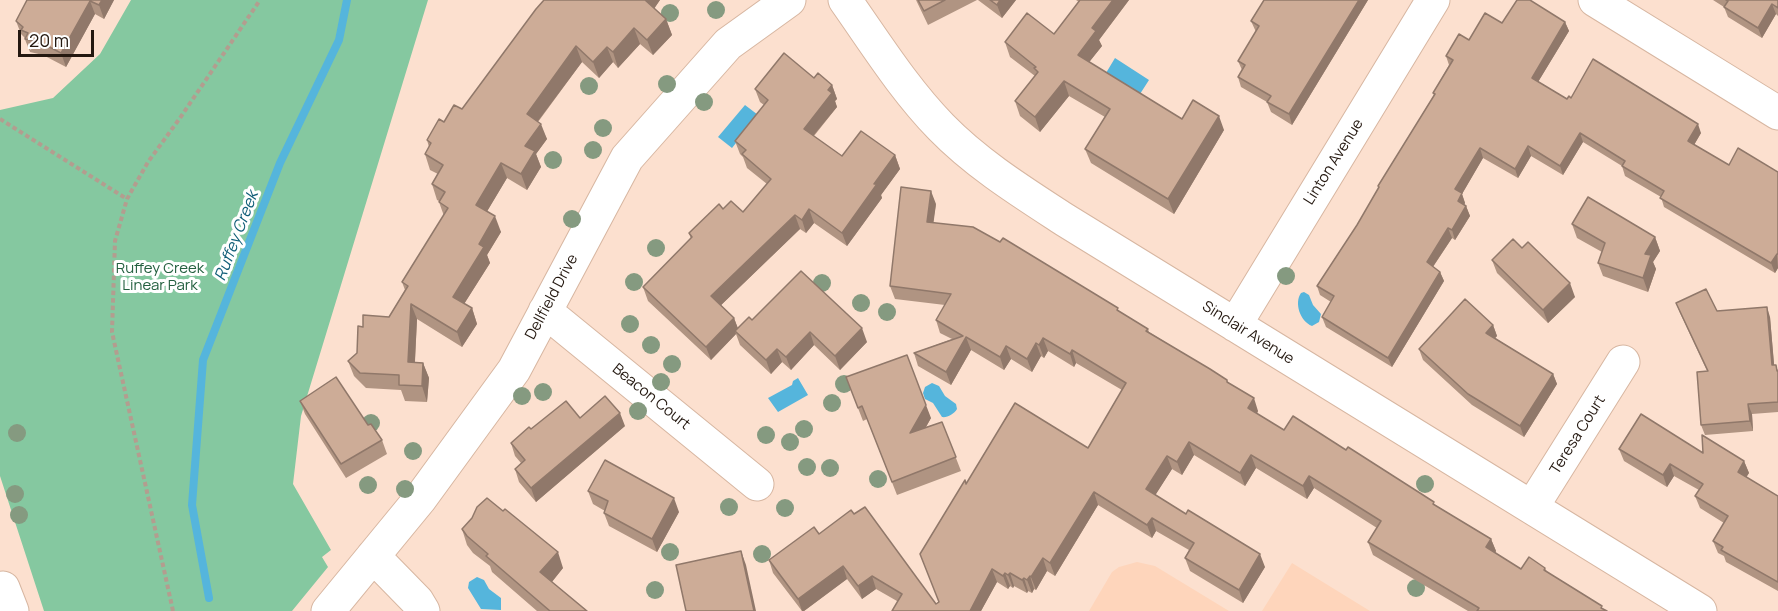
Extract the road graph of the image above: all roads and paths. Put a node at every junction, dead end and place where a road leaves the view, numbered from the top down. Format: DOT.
graph roads {
  1 [pos="260,0"];
  2 [pos="789,0"];
  3 [pos="845,0"];
  4 [pos="1433,0"];
  5 [pos="1595,0"];
  6 [pos="1777,110"];
  7 [pos="0,119"];
  8 [pos="127,199"];
  9 [pos="545,311"];
  10 [pos="1235,324"];
  11 [pos="1623,362"];
  12 [pos="757,483"];
  13 [pos="1532,507"];
  14 [pos="373,556"];
  15 [pos="174,611"];
  16 [pos="328,611"];
  17 [pos="423,611"];
  18 [pos="1700,611"];
  1 -- 8 [label="path"];
  2 -- 9 [label="street, Dellfield Drive"];
  3 -- 10 [label="street, Sinclair Avenue"];
  4 -- 10 [label="street, Linton Avenue"];
  5 -- 6 [label="street"];
  7 -- 8 [label="path"];
  8 -- 15 [label="path"];
  9 -- 12 [label="street, Beacon Court"];
  9 -- 14 [label="street, Dellfield Drive"];
  10 -- 13 [label="street, Sinclair Avenue"];
  11 -- 13 [label="street, Teresa Court"];
  13 -- 18 [label="street, Sinclair Avenue"];
  14 -- 16 [label="street, Dellfield Drive"];
  14 -- 17 [label="street"];
}
